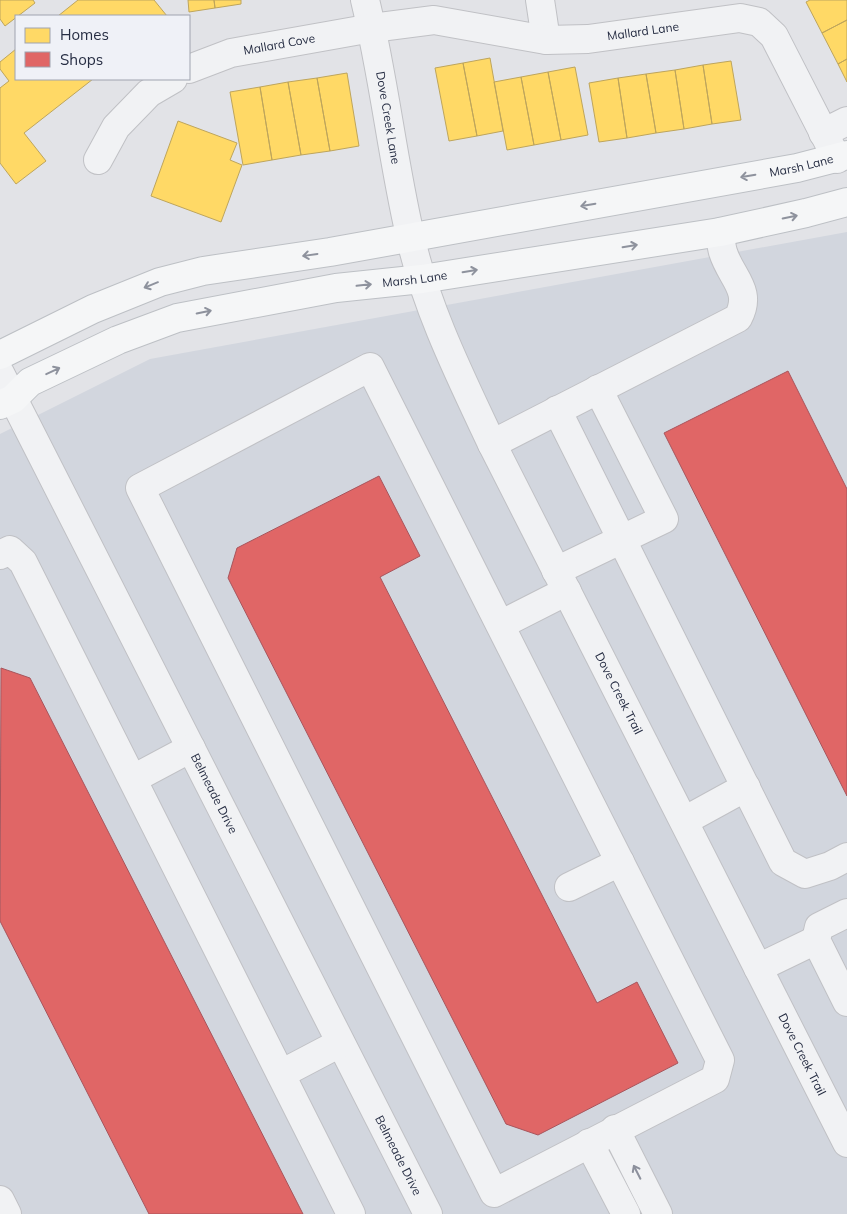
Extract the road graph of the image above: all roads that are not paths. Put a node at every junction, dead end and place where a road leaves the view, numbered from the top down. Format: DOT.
graph roads {
  1 [pos="365,0"];
  2 [pos="540,0"];
  3 [pos="410,11"];
  4 [pos="372,28"];
  5 [pos="546,40"];
  6 [pos="190,69"];
  7 [pos="171,80"];
  8 [pos="835,127"];
  9 [pos="842,157"];
  10 [pos="98,160"];
  11 [pos="847,202"];
  12 [pos="720,232"];
  13 [pos="410,236"];
  14 [pos="422,279"];
  15 [pos="0,355"];
  16 [pos="0,373"];
  17 [pos="598,389"];
  18 [pos="7,402"];
  19 [pos="557,410"];
  20 [pos="492,444"];
  21 [pos="621,538"];
  22 [pos="0,555"];
  23 [pos="562,581"];
  24 [pos="500,625"];
  25 [pos="191,748"];
  26 [pos="133,779"];
  27 [pos="746,788"];
  28 [pos="684,821"];
  29 [pos="847,857"];
  30 [pos="620,862"];
  31 [pos="569,887"];
  32 [pos="847,913"];
  33 [pos="816,940"];
  34 [pos="758,968"];
  35 [pos="847,1002"];
  36 [pos="340,1043"];
  37 [pos="280,1074"];
  38 [pos="838,1104"];
  39 [pos="615,1129"];
  40 [pos="589,1143"];
  41 [pos="847,1143"];
  42 [pos="0,1200"];
  43 [pos="7,1214"];
  44 [pos="351,1214"];
  45 [pos="428,1214"];
  46 [pos="626,1214"];
  47 [pos="658,1214"];
  1 -- 4 [label="street, Dove Creek Lane"];
  2 -- 5 [label="street"];
  3 -- 4 [label="street, Mallard Lane"];
  3 -- 5 [label="street, Mallard Lane"];
  4 -- 6 [label="street, Mallard Cove"];
  4 -- 13 [label="street, Dove Creek Lane"];
  5 -- 8 [label="street, Mallard Lane"];
  7 -- 10 [label="street"];
  8 -- 9 [label="street, Mallard Lane"];
  9 -- 13 [label="main road, Marsh Lane, one-way"];
  12 -- 11 [label="main road, Marsh Lane, one-way"];
  14 -- 12 [label="main road, Marsh Lane, one-way"];
  12 -- 17 [label="street"];
  13 -- 14 [label="street, Dove Creek Trail"];
  13 -- 15 [label="main road, Marsh Lane, one-way"];
  18 -- 14 [label="main road, Marsh Lane, one-way"];
  14 -- 20 [label="street, Dove Creek Trail"];
  16 -- 18 [label="street, Belmeade Drive"];
  17 -- 19 [label="street"];
  17 -- 21 [label="street"];
  18 -- 25 [label="street, Belmeade Drive"];
  19 -- 20 [label="street"];
  19 -- 21 [label="street"];
  20 -- 23 [label="street, Dove Creek Trail"];
  21 -- 23 [label="street"];
  21 -- 27 [label="street"];
  22 -- 26 [label="street"];
  23 -- 24 [label="street"];
  23 -- 28 [label="street, Dove Creek Trail"];
  24 -- 30 [label="street"];
  24 -- 40 [label="street"];
  25 -- 26 [label="street"];
  25 -- 36 [label="street, Belmeade Drive"];
  26 -- 37 [label="street"];
  27 -- 28 [label="street"];
  27 -- 29 [label="street"];
  28 -- 34 [label="street, Dove Creek Trail"];
  30 -- 31 [label="street"];
  30 -- 39 [label="street"];
  32 -- 33 [label="street"];
  33 -- 34 [label="street"];
  33 -- 35 [label="street"];
  34 -- 38 [label="street, Dove Creek Trail"];
  36 -- 37 [label="street"];
  36 -- 45 [label="street, Belmeade Drive"];
  37 -- 44 [label="street"];
  38 -- 41 [label="street, Dove Creek Trail"];
  39 -- 40 [label="street"];
  47 -- 39 [label="street, one-way"];
  40 -- 46 [label="street"];
  42 -- 43 [label="street"];
}
